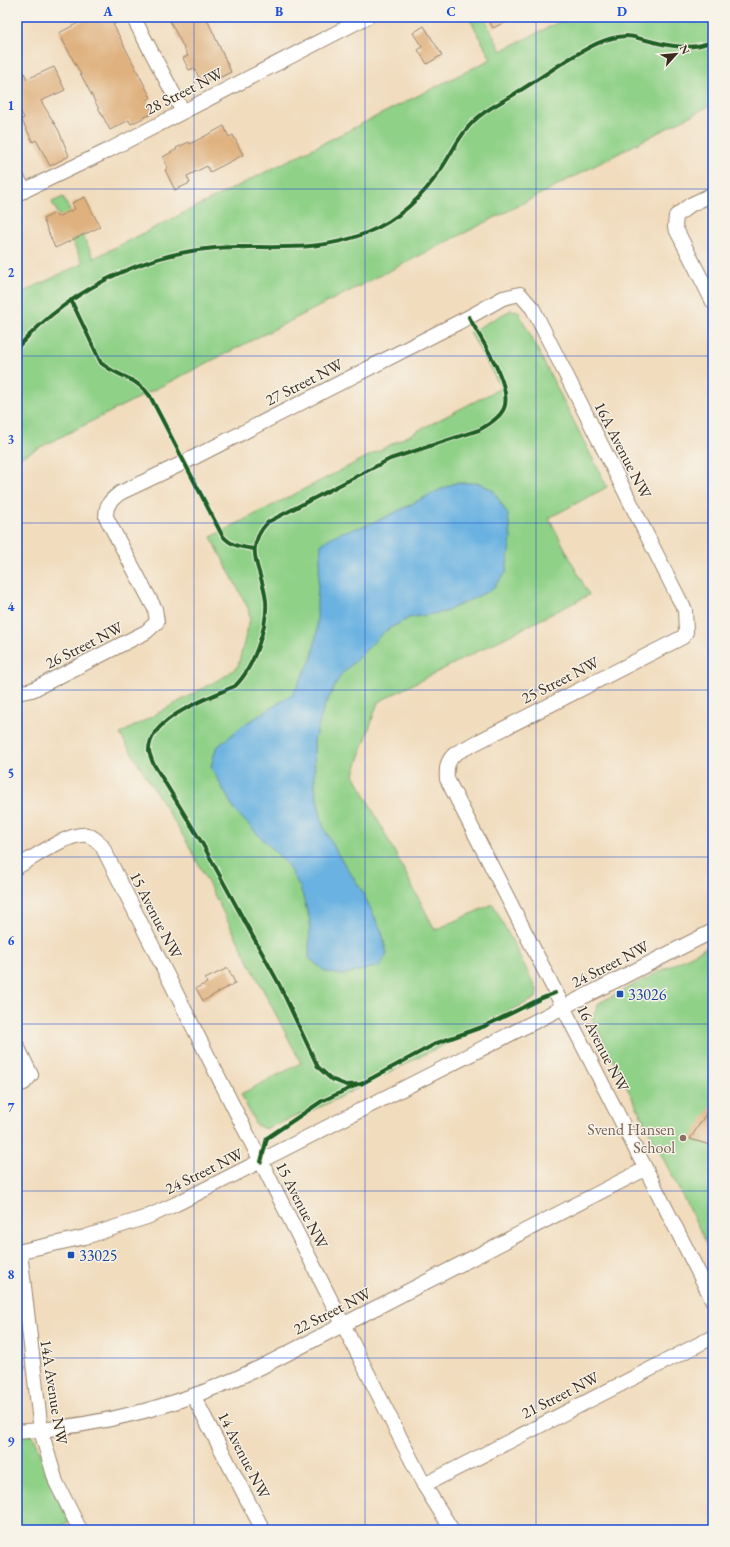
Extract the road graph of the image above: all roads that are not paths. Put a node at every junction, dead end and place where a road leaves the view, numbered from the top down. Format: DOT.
graph roads {
  1 [pos="133,17"];
  2 [pos="367,17"];
  3 [pos="182,110"];
  4 [pos="17,177"];
  5 [pos="20,193"];
  6 [pos="713,194"];
  7 [pos="520,294"];
  8 [pos="713,300"];
  9 [pos="157,622"];
  10 [pos="687,625"];
  11 [pos="20,690"];
  12 [pos="447,765"];
  13 [pos="17,868"];
  14 [pos="713,931"];
  15 [pos="563,1008"];
  16 [pos="17,1046"];
  17 [pos="17,1085"];
  18 [pos="261,1162"];
  19 [pos="645,1169"];
  20 [pos="18,1252"];
  21 [pos="713,1301"];
  22 [pos="343,1324"];
  23 [pos="713,1337"];
  24 [pos="194,1396"];
  25 [pos="41,1431"];
  26 [pos="17,1432"];
  27 [pos="424,1485"];
  28 [pos="80,1530"];
  29 [pos="263,1530"];
  30 [pos="452,1530"];
  1 -- 3 [label="street"];
  2 -- 3 [label="street, 28 Street NW"];
  3 -- 5 [label="street, 28 Street NW"];
  4 -- 5 [label="street"];
  6 -- 8 [label="street"];
  7 -- 9 [label="street, 27 Street NW"];
  7 -- 10 [label="street, 16A Avenue NW"];
  9 -- 11 [label="street, 26 Street NW"];
  10 -- 12 [label="street, 25 Street NW"];
  12 -- 15 [label="street, 16 Avenue NW"];
  13 -- 18 [label="street, 15 Avenue NW"];
  14 -- 15 [label="street, 24 Street NW"];
  15 -- 18 [label="street, 24 Street NW"];
  15 -- 19 [label="street, 16 Avenue NW"];
  16 -- 17 [label="street"];
  18 -- 20 [label="street, 24 Street NW"];
  18 -- 22 [label="street, 15 Avenue NW"];
  19 -- 21 [label="street, 16 Avenue NW"];
  19 -- 22 [label="street, 22 Street NW"];
  20 -- 25 [label="street, 14A Avenue NW"];
  22 -- 24 [label="street, 22 Street NW"];
  22 -- 27 [label="street, 15 Avenue NW"];
  23 -- 27 [label="street, 21 Street NW"];
  24 -- 25 [label="street, 22 Street NW"];
  24 -- 29 [label="street, 14 Avenue NW"];
  25 -- 26 [label="street, 22 Street NW"];
  25 -- 28 [label="street, 14A Avenue NW"];
  27 -- 30 [label="street, 15 Avenue NW"];
}
